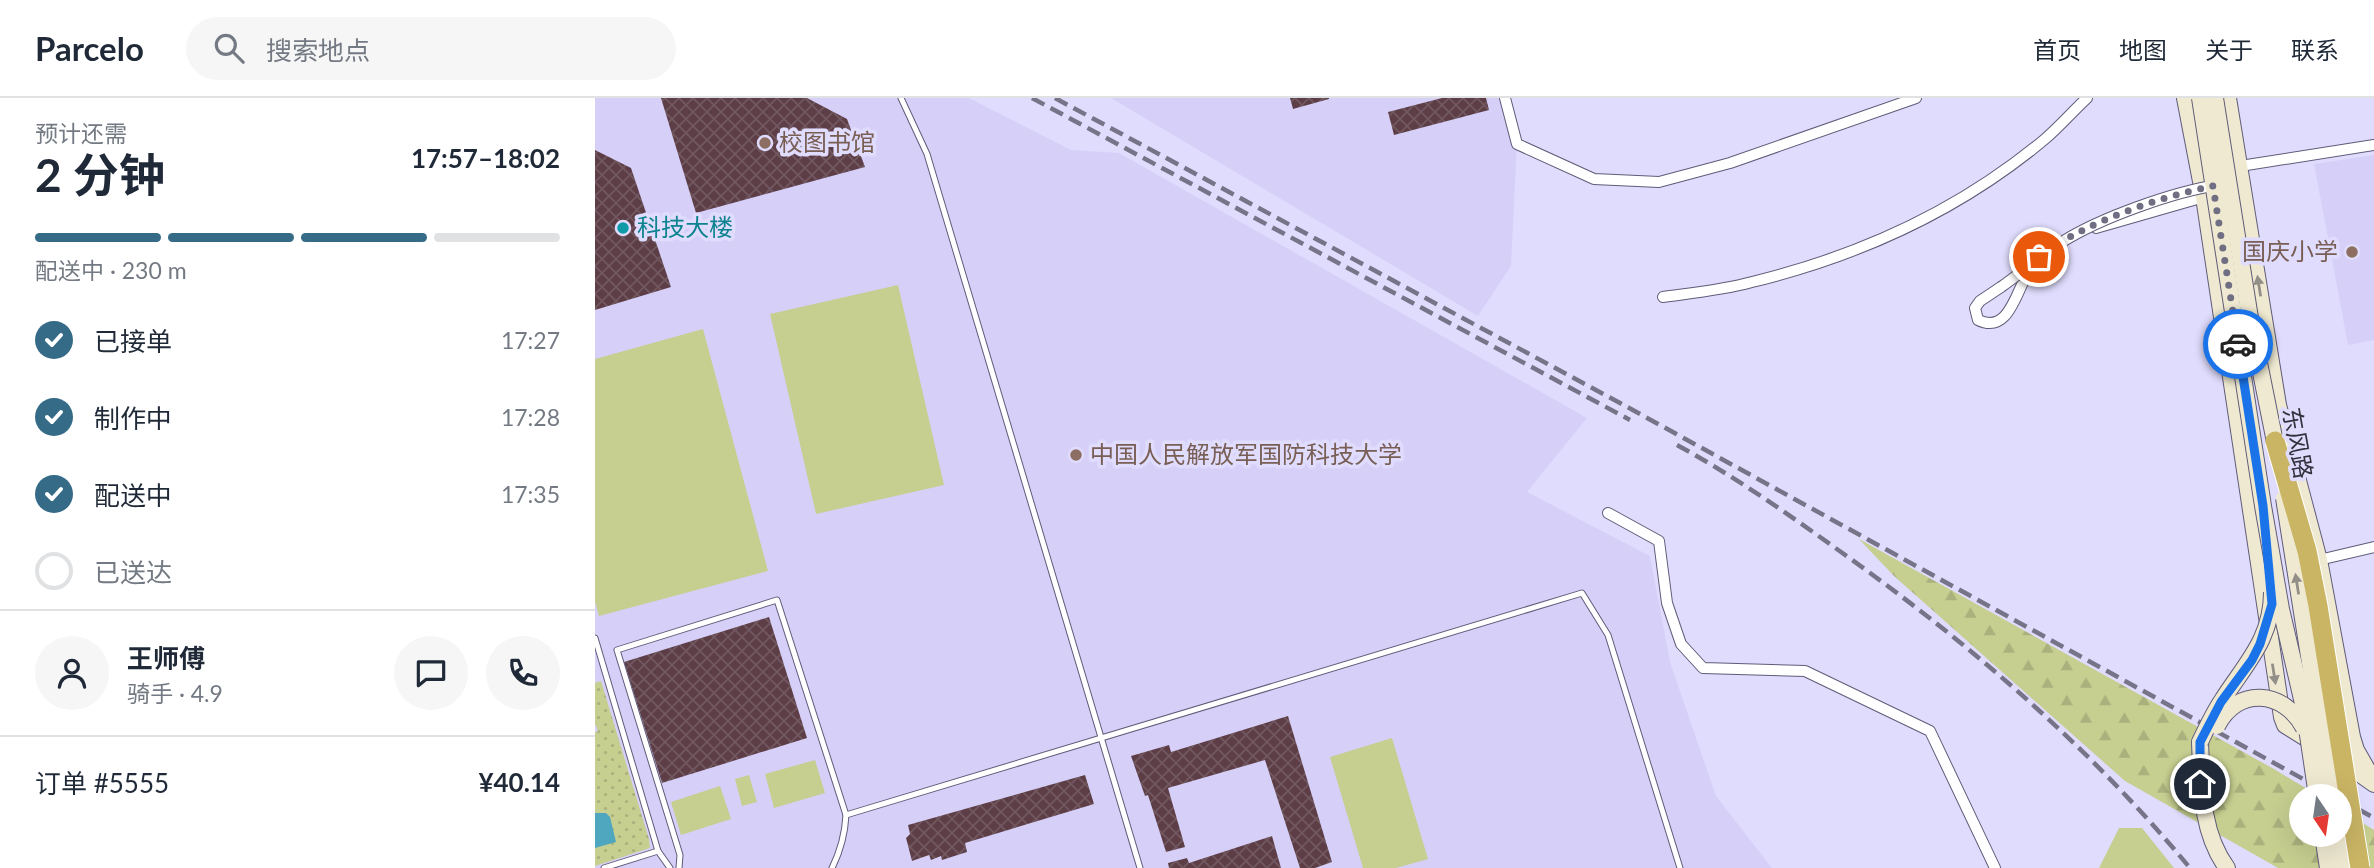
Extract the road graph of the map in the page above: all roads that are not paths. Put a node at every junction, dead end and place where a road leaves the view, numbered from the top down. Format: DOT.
graph roads {
  1 [pos="901,98"];
  2 [pos="1505,98"];
  3 [pos="1916,98"];
  4 [pos="2087,98"];
  5 [pos="2185,98"];
  6 [pos="2200,98"];
  7 [pos="2215,98"];
  8 [pos="2228,98"];
  9 [pos="2374,145"];
  10 [pos="2240,167"];
  11 [pos="2200,171"];
  12 [pos="2215,188"];
  13 [pos="2067,239"];
  14 [pos="1663,297"];
  15 [pos="2275,441"];
  16 [pos="2263,506"];
  17 [pos="1608,513"];
  18 [pos="2374,547"];
  19 [pos="2319,560"];
  20 [pos="595,638"];
  21 [pos="1100,737"];
  22 [pos="2309,740"];
  23 [pos="2205,743"];
  24 [pos="2374,782"];
  25 [pos="2315,784"];
  26 [pos="2329,784"];
  27 [pos="846,815"];
  28 [pos="2325,847"];
  29 [pos="2339,847"];
  30 [pos="658,851"];
  31 [pos="667,867"];
  32 [pos="604,868"];
  33 [pos="680,868"];
  34 [pos="832,868"];
  35 [pos="1140,868"];
  36 [pos="1681,868"];
  37 [pos="1995,868"];
  38 [pos="2227,868"];
  39 [pos="2237,868"];
  40 [pos="2328,868"];
  41 [pos="2342,868"];
  42 [pos="2360,868"];
  1 -- 21 [label="lane"];
  2 -- 3 [label="street"];
  4 -- 14 [label="street"];
  5 -- 11 [label="street"];
  6 -- 12 [label="street, 东风路, bridge"];
  7 -- 12 [label="street, 东风路, bridge"];
  8 -- 10 [label="street"];
  9 -- 10 [label="street"];
  10 -- 11 [label="street"];
  19 -- 10 [label="street, one-way"];
  11 -- 12 [label="street"];
  12 -- 13 [label="street, bridge"];
  12 -- 15 [label="street, 东风路, bridge"];
  12 -- 16 [label="street, 东风路, bridge"];
  12 -- 24 [label="street, one-way"];
  13 -- 13 [label="street, bridge"];
  26 -- 15 [label="street, 东风路, one-way, bridge"];
  15 -- 42 [label="highway, bridge"];
  16 -- 22 [label="street, bridge"];
  16 -- 23 [label="street, bridge"];
  17 -- 37 [label="street"];
  18 -- 19 [label="street"];
  19 -- 24 [label="street"];
  20 -- 30 [label="lane"];
  21 -- 27 [label="lane"];
  21 -- 35 [label="lane"];
  21 -- 36 [label="lane"];
  22 -- 23 [label="street, bridge"];
  22 -- 25 [label="street, bridge"];
  23 -- 38 [label="street"];
  23 -- 39 [label="street"];
  27 -- 33 [label="lane"];
  27 -- 34 [label="lane"];
  28 -- 40 [label="street"];
  29 -- 41 [label="street"];
  30 -- 31 [label="lane"];
  30 -- 32 [label="lane"];
}
